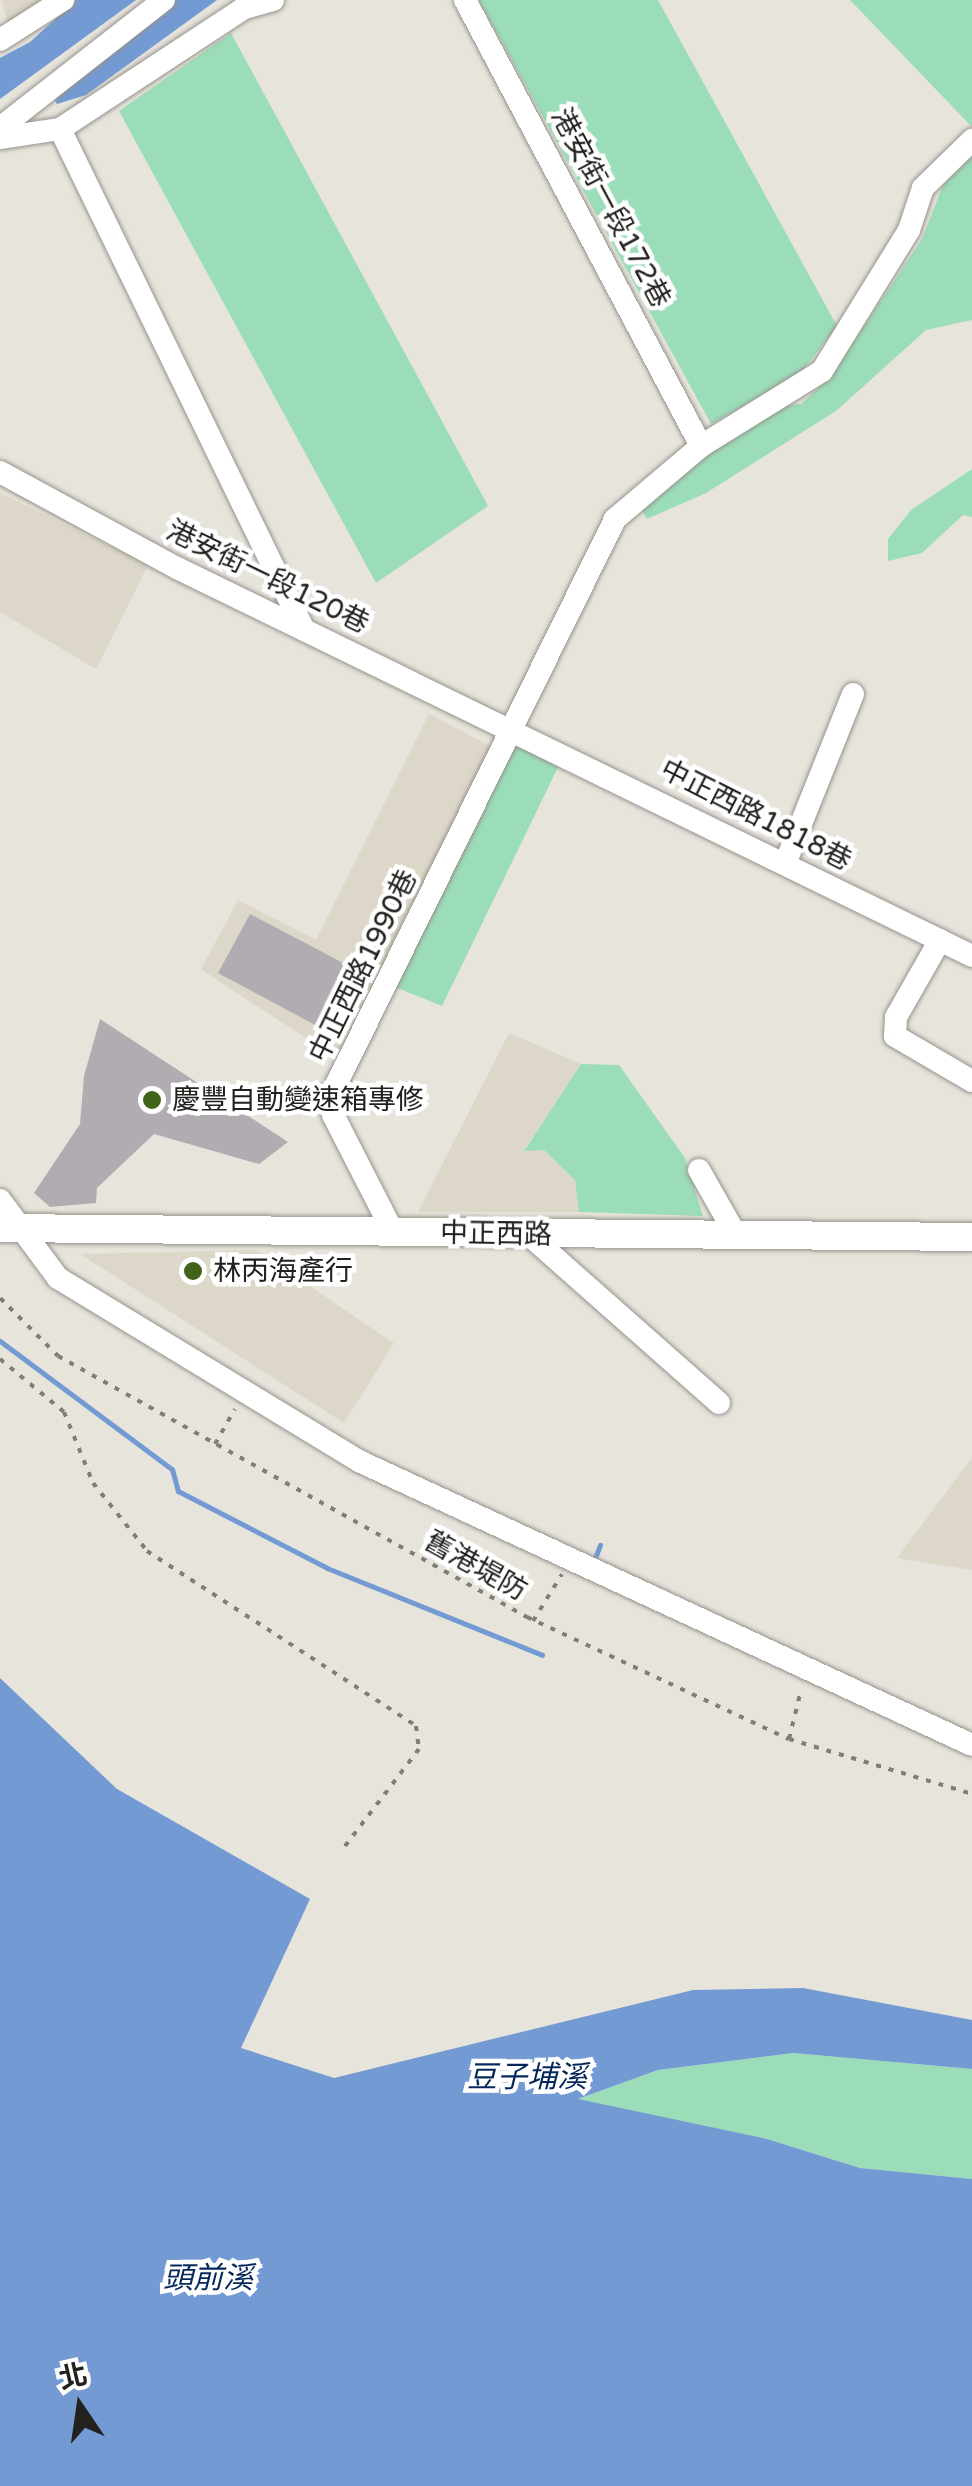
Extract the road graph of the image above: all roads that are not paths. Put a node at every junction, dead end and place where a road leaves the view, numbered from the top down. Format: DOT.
graph roads {
  1 [pos="64,0"];
  2 [pos="164,0"];
  3 [pos="273,0"];
  4 [pos="466,0"];
  5 [pos="0,40"];
  6 [pos="0,128"];
  7 [pos="60,129"];
  8 [pos="0,138"];
  9 [pos="972,140"];
  10 [pos="701,446"];
  11 [pos="0,472"];
  12 [pos="304,630"];
  13 [pos="853,694"];
  14 [pos="514,727"];
  15 [pos="785,864"];
  16 [pos="940,940"];
  17 [pos="972,956"];
  18 [pos="972,1081"];
  19 [pos="699,1170"];
  20 [pos="0,1200"];
  21 [pos="10,1228"];
  22 [pos="393,1232"];
  23 [pos="528,1234"];
  24 [pos="736,1235"];
  25 [pos="972,1237"];
  26 [pos="719,1403"];
  27 [pos="972,1745"];
  1 -- 5 [label="street"];
  2 -- 6 [label="street"];
  3 -- 7 [label="street"];
  4 -- 10 [label="street, 港安街一段172巷"];
  7 -- 8 [label="street"];
  7 -- 12 [label="street"];
  9 -- 10 [label="street"];
  10 -- 14 [label="street"];
  11 -- 12 [label="street, 港安街一段120巷"];
  12 -- 14 [label="street, 港安街一段120巷"];
  13 -- 15 [label="street"];
  14 -- 15 [label="street, 中正西路1818巷"];
  14 -- 22 [label="street, 中正西路1990巷"];
  15 -- 16 [label="street, 中正西路1818巷"];
  16 -- 17 [label="street, 中正西路1818巷"];
  16 -- 18 [label="street"];
  19 -- 24 [label="street"];
  20 -- 21 [label="street"];
  21 -- 22 [label="main road, 中正西路"];
  21 -- 27 [label="street"];
  22 -- 23 [label="main road, 中正西路"];
  23 -- 24 [label="main road, 中正西路"];
  23 -- 26 [label="street"];
  24 -- 25 [label="main road, 中正西路"];
}
